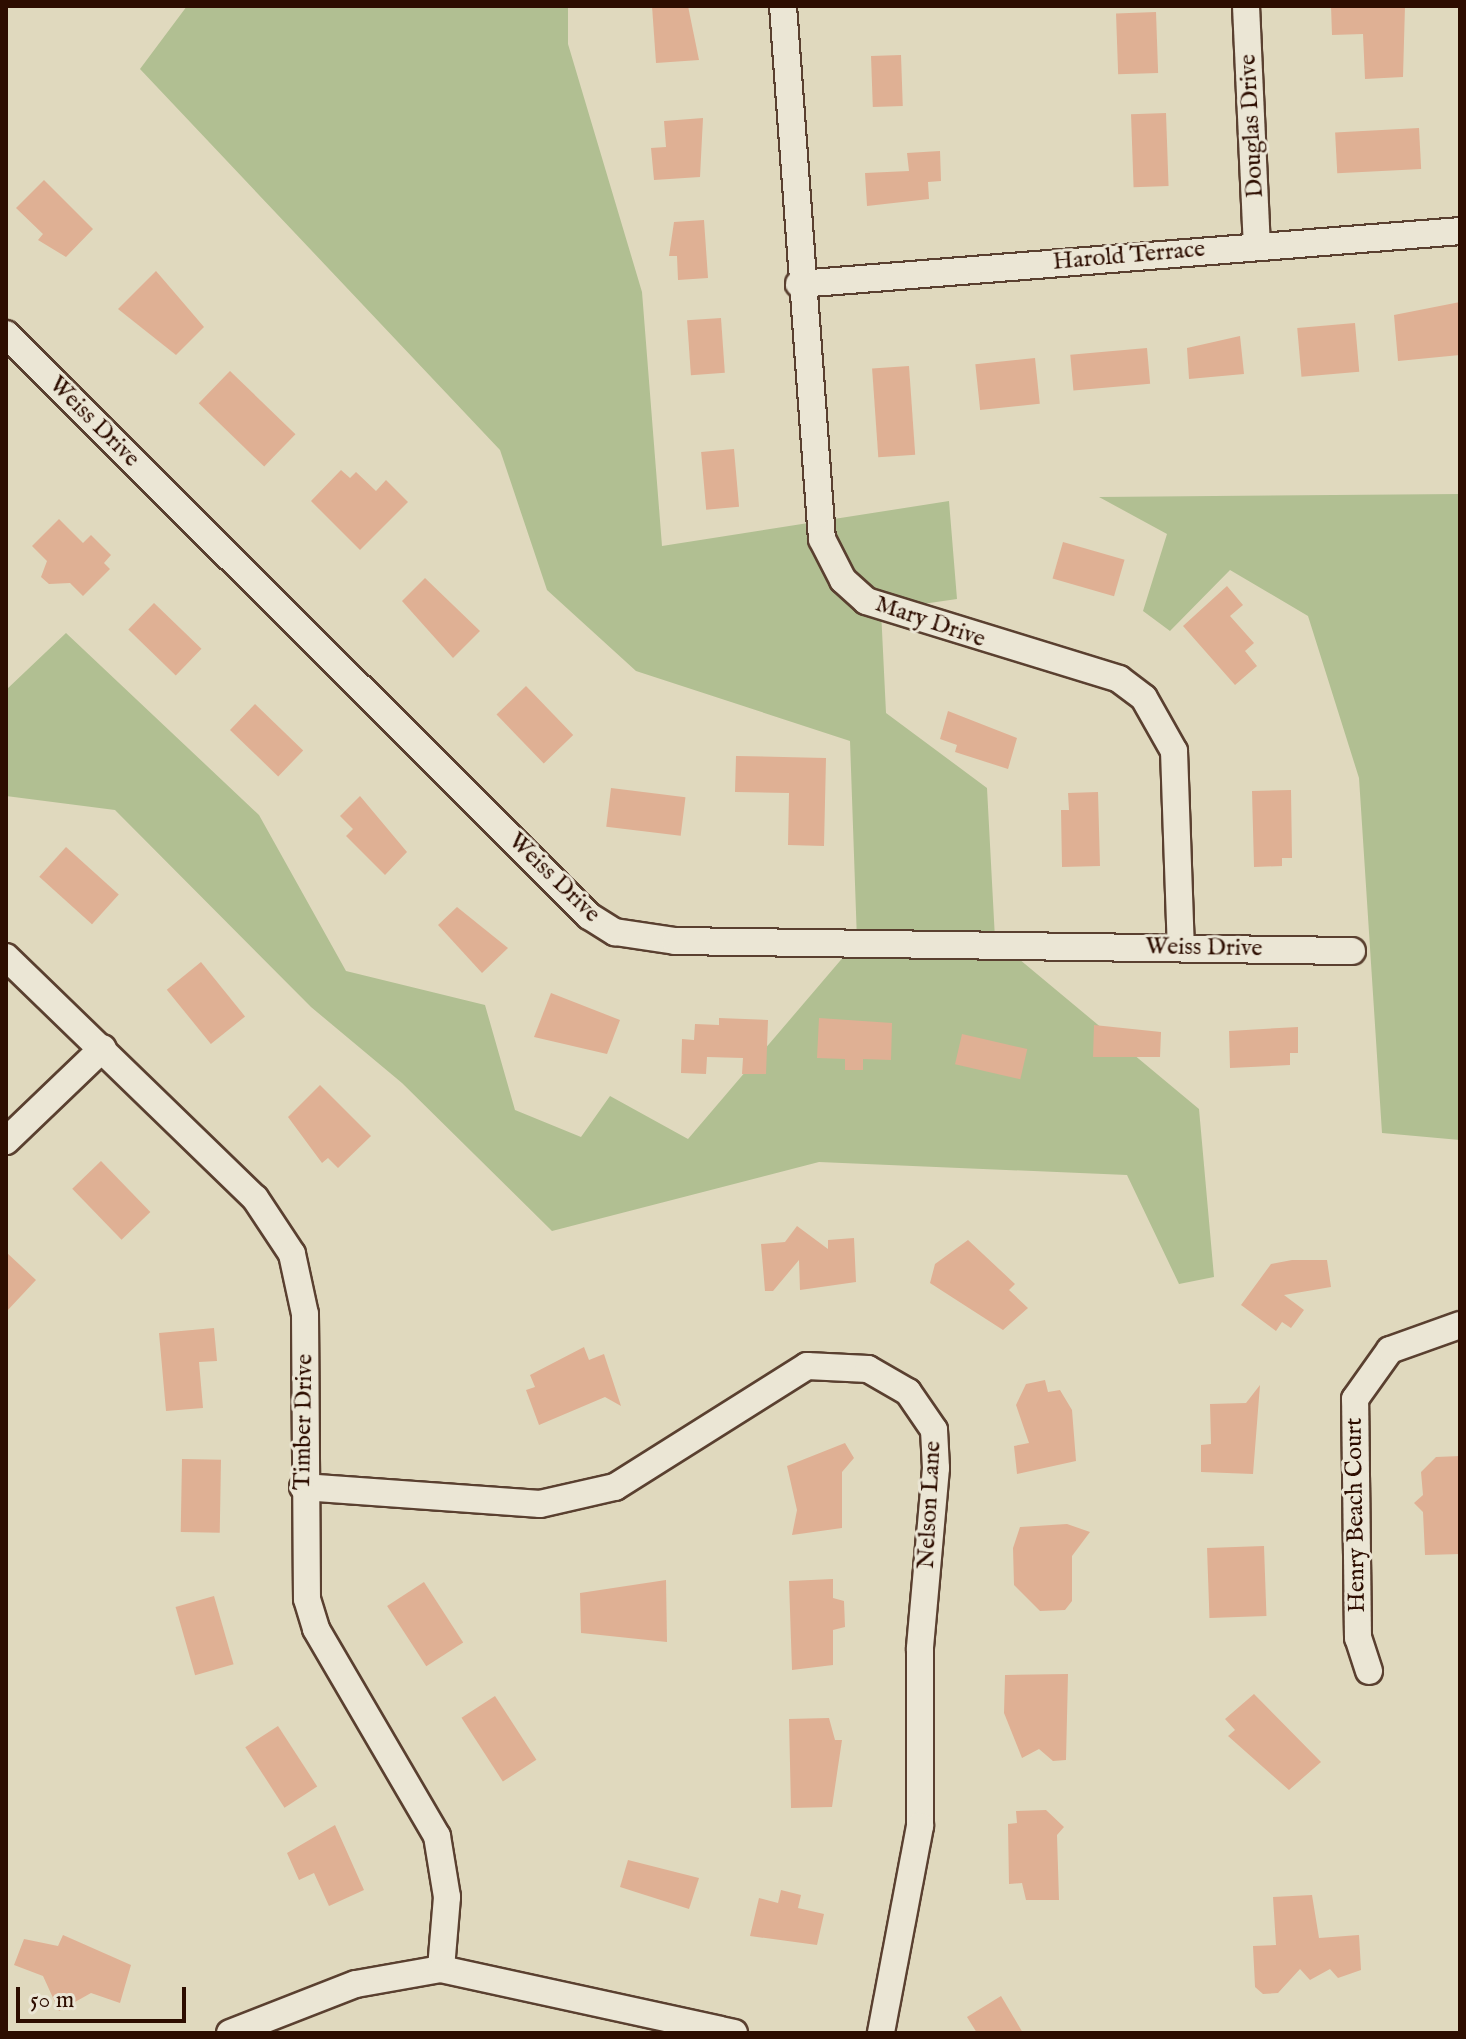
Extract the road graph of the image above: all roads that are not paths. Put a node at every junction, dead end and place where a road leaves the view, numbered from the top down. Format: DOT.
graph roads {
  1 [pos="783,6"];
  2 [pos="1246,6"];
  3 [pos="1460,231"];
  4 [pos="1257,246"];
  5 [pos="799,284"];
  6 [pos="6,334"];
  7 [pos="1181,947"];
  8 [pos="1352,951"];
  9 [pos="6,957"];
  10 [pos="103,1048"];
  11 [pos="6,1141"];
  12 [pos="1460,1325"];
  13 [pos="303,1487"];
  14 [pos="1369,1671"];
  15 [pos="441,1969"];
  16 [pos="230,2033"];
  17 [pos="734,2033"];
  18 [pos="881,2033"];
  1 -- 5 [label="street, Mary Drive"];
  2 -- 4 [label="street, Douglas Drive"];
  3 -- 4 [label="street, Harold Terrace"];
  4 -- 5 [label="street, Harold Terrace"];
  5 -- 7 [label="street, Mary Drive"];
  6 -- 7 [label="street, Weiss Drive"];
  7 -- 8 [label="street, Weiss Drive"];
  9 -- 10 [label="street, Timber Drive"];
  10 -- 11 [label="street"];
  10 -- 13 [label="street, Timber Drive"];
  12 -- 14 [label="street, Henry Beach Court"];
  13 -- 15 [label="street, Timber Drive"];
  13 -- 18 [label="street, Nelson Lane"];
  15 -- 16 [label="street"];
  15 -- 17 [label="street"];
}
